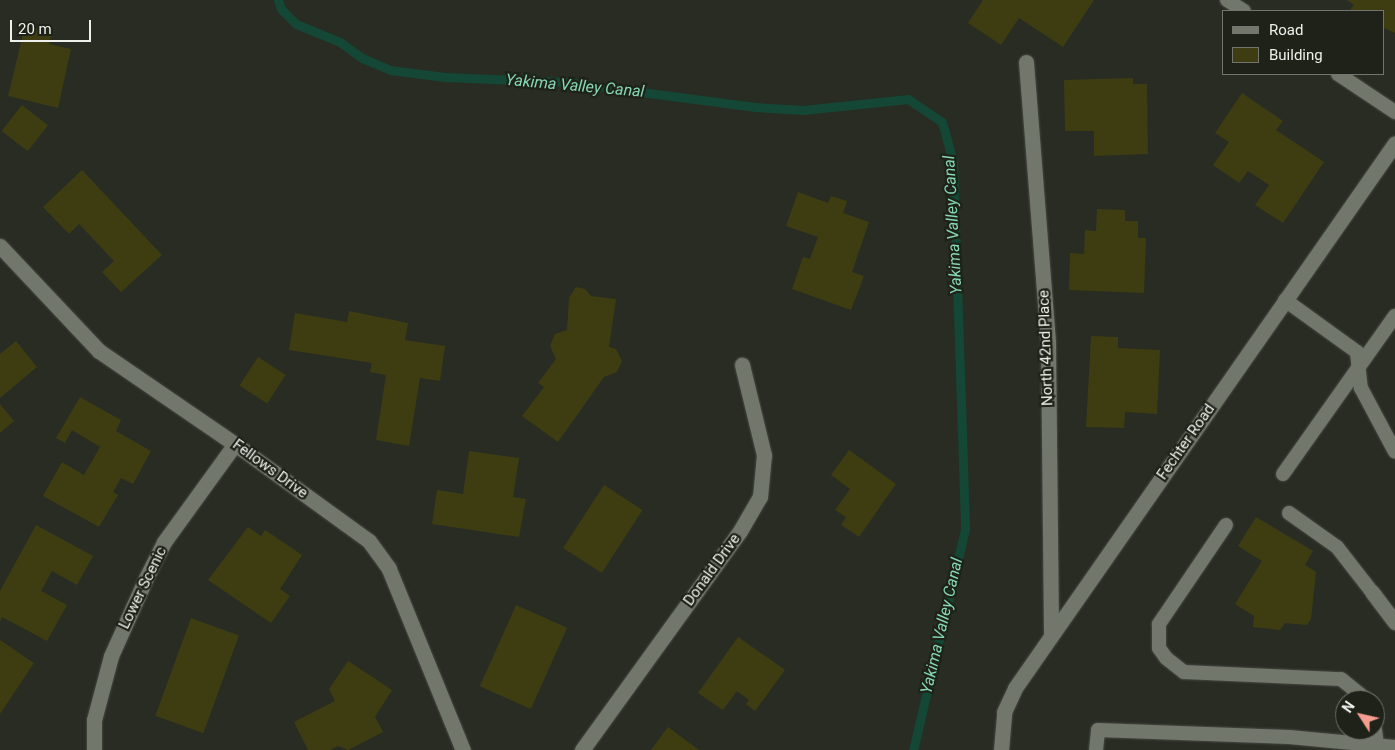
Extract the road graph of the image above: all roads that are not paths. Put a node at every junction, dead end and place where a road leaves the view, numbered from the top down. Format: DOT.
graph roads {
  1 [pos="1227,0"];
  2 [pos="1242,10"];
  3 [pos="1026,62"];
  4 [pos="1340,75"];
  5 [pos="1395,112"];
  6 [pos="1395,143"];
  7 [pos="0,246"];
  8 [pos="1285,300"];
  9 [pos="1395,316"];
  10 [pos="742,365"];
  11 [pos="1359,366"];
  12 [pos="235,444"];
  13 [pos="1395,452"];
  14 [pos="1282,474"];
  15 [pos="1288,513"];
  16 [pos="1226,525"];
  17 [pos="1372,592"];
  18 [pos="1395,622"];
  19 [pos="1052,635"];
  20 [pos="1355,690"];
  21 [pos="1376,740"];
  22 [pos="1377,745"];
  23 [pos="1340,746"];
  24 [pos="1395,747"];
  25 [pos="94,750"];
  26 [pos="463,750"];
  27 [pos="582,750"];
  28 [pos="1000,750"];
  29 [pos="1096,750"];
  1 -- 2 [label="lane"];
  3 -- 19 [label="street, North 42nd Place"];
  4 -- 5 [label="lane"];
  6 -- 8 [label="street, Fechter Road"];
  7 -- 12 [label="street, Fellows Drive"];
  8 -- 11 [label="lane"];
  8 -- 19 [label="street, Fechter Road"];
  9 -- 11 [label="lane"];
  10 -- 27 [label="street, Donald Drive"];
  11 -- 13 [label="lane"];
  11 -- 14 [label="lane"];
  12 -- 25 [label="street, Lower Scenic"];
  12 -- 26 [label="street, Fellows Drive"];
  15 -- 17 [label="lane"];
  16 -- 20 [label="lane"];
  17 -- 18 [label="street"];
  19 -- 28 [label="street, Fechter Road"];
  21 -- 22 [label="lane"];
  22 -- 23 [label="lane"];
  22 -- 24 [label="lane"];
  23 -- 29 [label="lane"];
}
